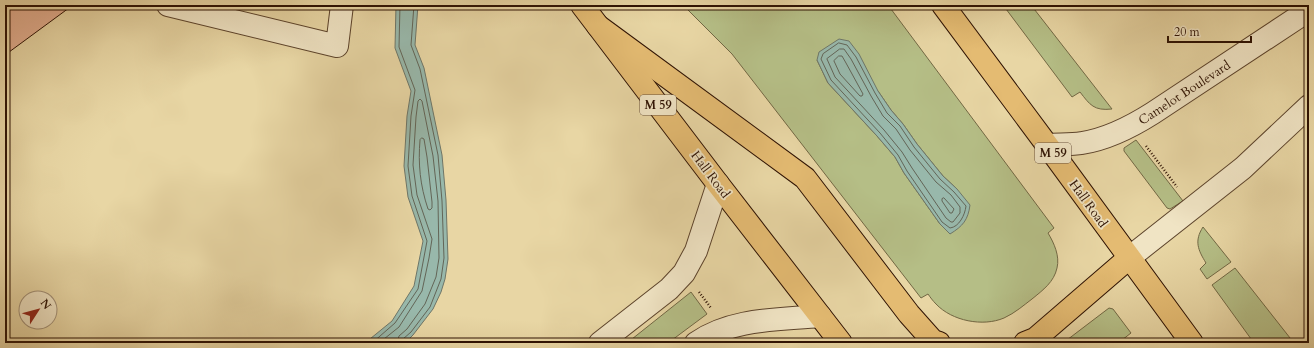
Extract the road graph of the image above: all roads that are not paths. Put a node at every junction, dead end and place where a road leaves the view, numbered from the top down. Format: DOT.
graph roads {
  1 [pos="168,5"];
  2 [pos="342,5"];
  3 [pos="582,5"];
  4 [pos="943,5"];
  5 [pos="1309,10"];
  6 [pos="598,26"];
  7 [pos="1309,106"];
  8 [pos="1047,145"];
  9 [pos="718,184"];
  10 [pos="1129,258"];
  11 [pos="820,316"];
  12 [pos="600,343"];
  13 [pos="696,343"];
  14 [pos="841,343"];
  15 [pos="939,343"];
  16 [pos="1025,343"];
  17 [pos="1192,343"];
  1 -- 2 [label="street"];
  3 -- 6 [label="highway, Hall Road / M 59"];
  4 -- 8 [label="highway, Hall Road / M 59"];
  5 -- 8 [label="street, Camelot Boulevard"];
  6 -- 9 [label="highway, Hall Road / M 59"];
  6 -- 15 [label="highway"];
  7 -- 10 [label="street"];
  8 -- 10 [label="highway, Hall Road / M 59"];
  9 -- 11 [label="highway, Hall Road / M 59"];
  9 -- 12 [label="street"];
  10 -- 16 [label="highway"];
  10 -- 17 [label="highway, Hall Road / M 59"];
  11 -- 13 [label="street"];
  11 -- 14 [label="highway, Hall Road / M 59"];
}
